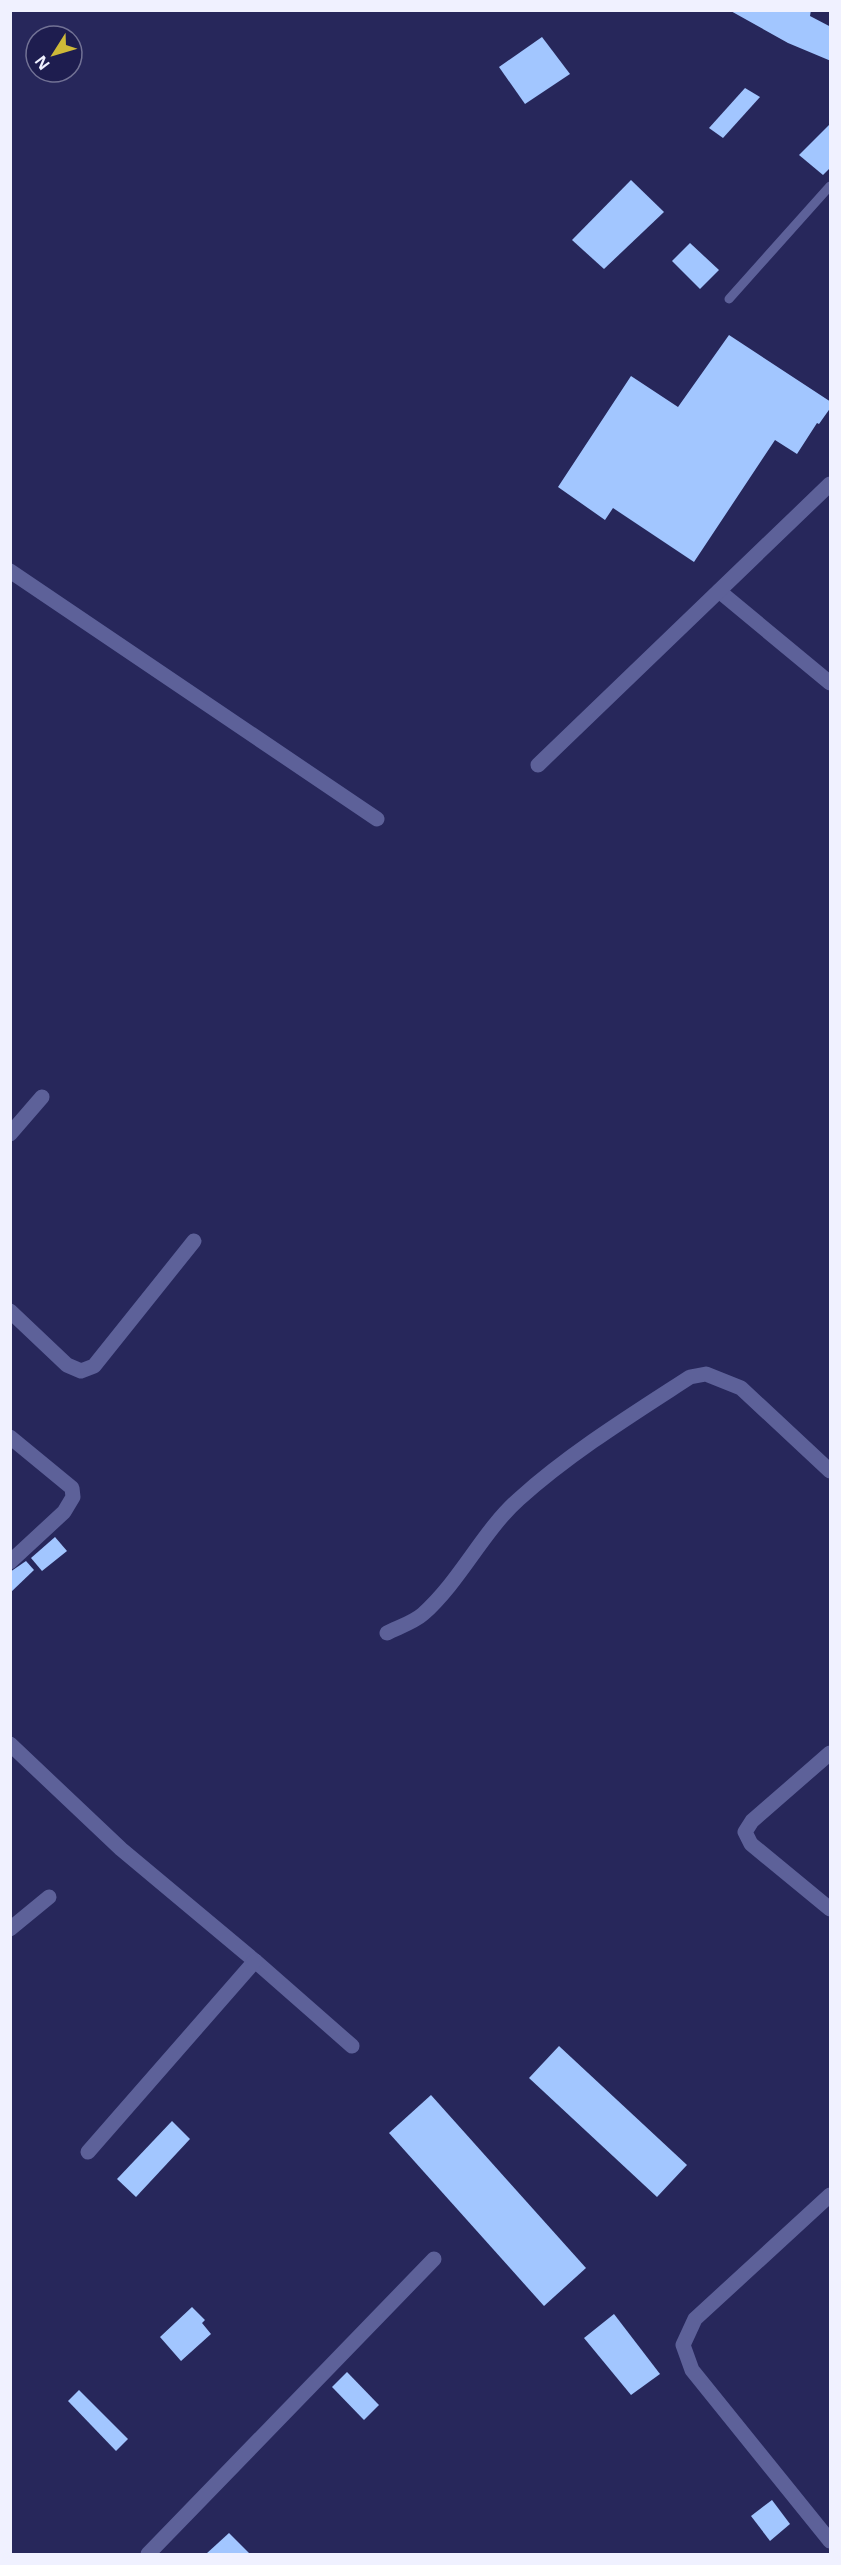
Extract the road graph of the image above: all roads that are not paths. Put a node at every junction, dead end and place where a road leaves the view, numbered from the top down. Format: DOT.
graph roads {
  1 [pos="831,186"];
  2 [pos="729,299"];
  3 [pos="831,484"];
  4 [pos="10,570"];
  5 [pos="719,591"];
  6 [pos="831,683"];
  7 [pos="538,765"];
  8 [pos="376,819"];
  9 [pos="42,1097"];
  10 [pos="10,1134"];
  11 [pos="194,1241"];
  12 [pos="10,1311"];
  13 [pos="10,1437"];
  14 [pos="831,1471"];
  15 [pos="10,1562"];
  16 [pos="387,1633"];
  17 [pos="10,1744"];
  18 [pos="831,1753"];
  19 [pos="49,1898"];
  20 [pos="831,1909"];
  21 [pos="10,1929"];
  22 [pos="255,1961"];
  23 [pos="352,2046"];
  24 [pos="88,2152"];
  25 [pos="831,2195"];
  26 [pos="434,2259"];
  27 [pos="831,2541"];
  28 [pos="148,2554"];
  1 -- 2 [label="lane"];
  3 -- 5 [label="street"];
  4 -- 8 [label="street"];
  5 -- 6 [label="street"];
  5 -- 7 [label="street"];
  9 -- 10 [label="street"];
  11 -- 12 [label="street"];
  13 -- 15 [label="street"];
  14 -- 16 [label="street"];
  17 -- 22 [label="street"];
  18 -- 20 [label="street"];
  19 -- 21 [label="street"];
  22 -- 23 [label="street"];
  22 -- 24 [label="street"];
  25 -- 27 [label="street"];
  26 -- 28 [label="street"];
}
